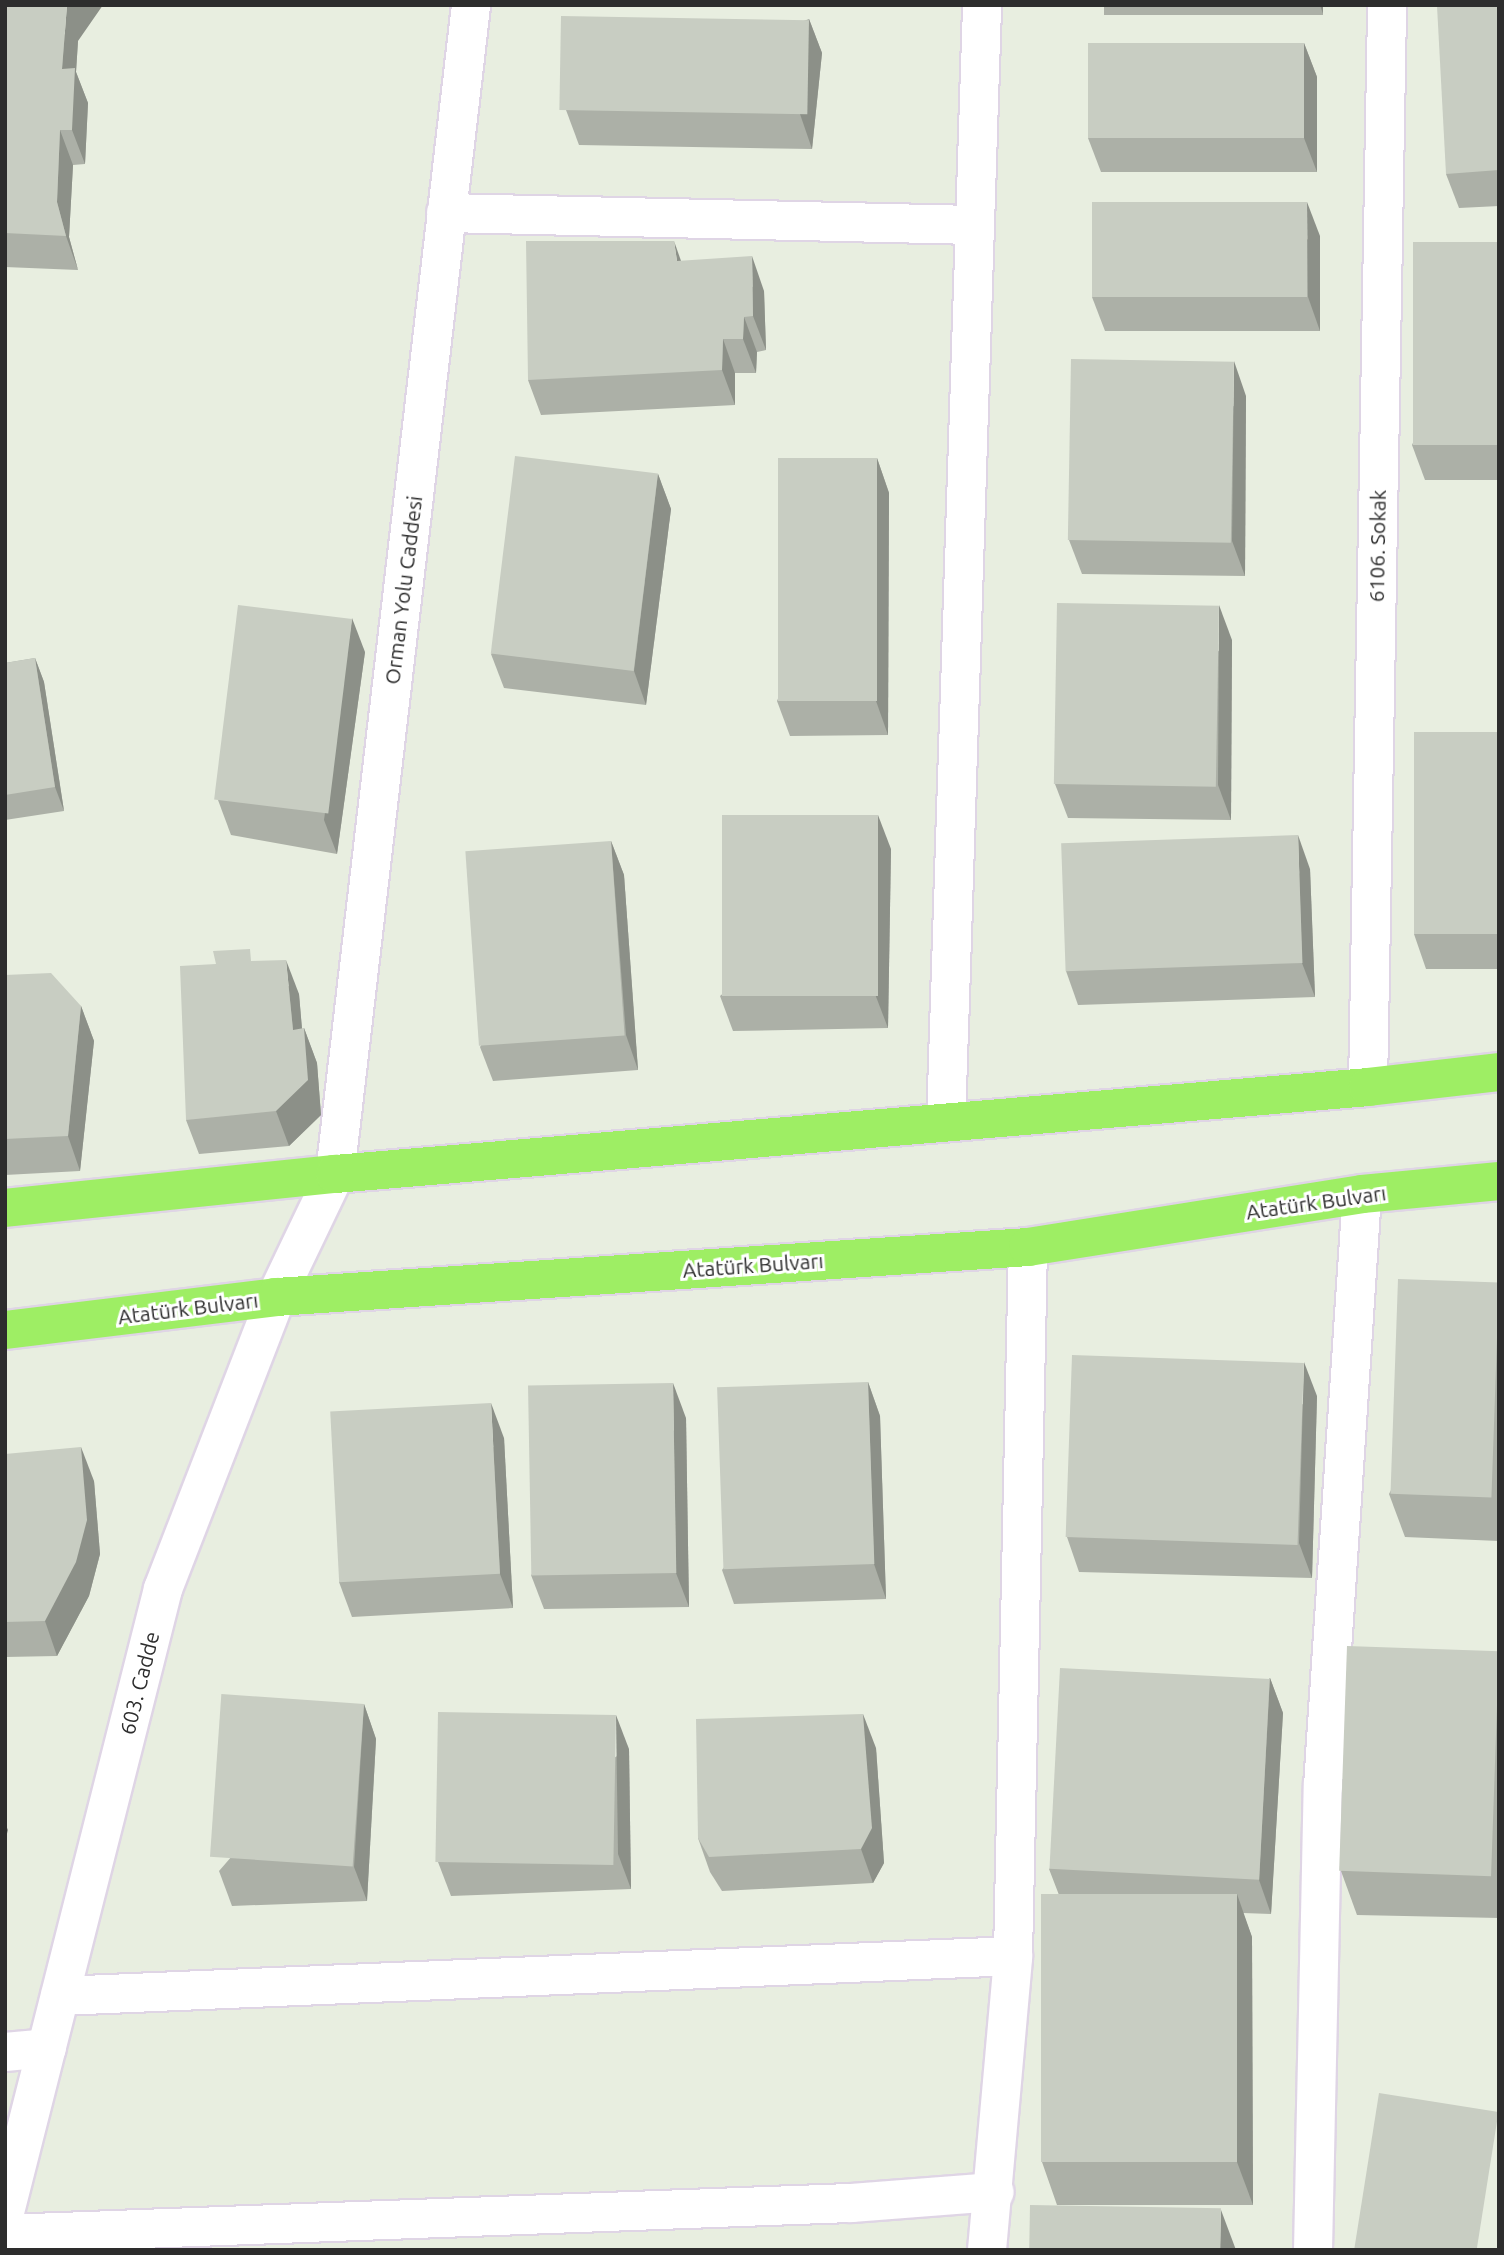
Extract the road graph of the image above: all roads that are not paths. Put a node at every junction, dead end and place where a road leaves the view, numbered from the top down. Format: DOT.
graph roads {
  1 [pos="471,5"];
  2 [pos="982,5"];
  3 [pos="1387,5"];
  4 [pos="446,213"];
  5 [pos="975,225"];
  6 [pos="1499,1072"];
  7 [pos="1368,1087"];
  8 [pos="946,1122"];
  9 [pos="335,1174"];
  10 [pos="1499,1181"];
  11 [pos="1362,1194"];
  12 [pos="5,1208"];
  13 [pos="1028,1247"];
  14 [pos="276,1297"];
  15 [pos="5,1330"];
  16 [pos="1013,1956"];
  17 [pos="60,1996"];
  18 [pos="47,2048"];
  19 [pos="5,2052"];
  20 [pos="995,2192"];
  21 [pos="5,2213"];
  22 [pos="5,2234"];
  23 [pos="987,2250"];
  24 [pos="1313,2250"];
  1 -- 4 [label="street, Orman Yolu Caddesi"];
  2 -- 5 [label="street"];
  3 -- 7 [label="street, 6106. Sokak"];
  4 -- 5 [label="street"];
  4 -- 9 [label="street, Orman Yolu Caddesi"];
  5 -- 8 [label="street"];
  6 -- 7 [label="main road"];
  7 -- 8 [label="main road"];
  8 -- 9 [label="main road"];
  9 -- 12 [label="main road"];
  9 -- 14 [label="street, 603. Cadde"];
  10 -- 11 [label="main road, Atatürk Bulvarı"];
  11 -- 13 [label="main road, Atatürk Bulvarı"];
  11 -- 24 [label="street"];
  13 -- 14 [label="main road, Atatürk Bulvarı"];
  13 -- 16 [label="street"];
  14 -- 15 [label="main road, Atatürk Bulvarı"];
  14 -- 17 [label="street, 603. Cadde"];
  16 -- 17 [label="street"];
  16 -- 20 [label="street"];
  17 -- 18 [label="street, 603. Cadde"];
  18 -- 19 [label="street"];
  18 -- 21 [label="street, 603. Cadde"];
  20 -- 22 [label="street"];
  20 -- 23 [label="street"];
}
